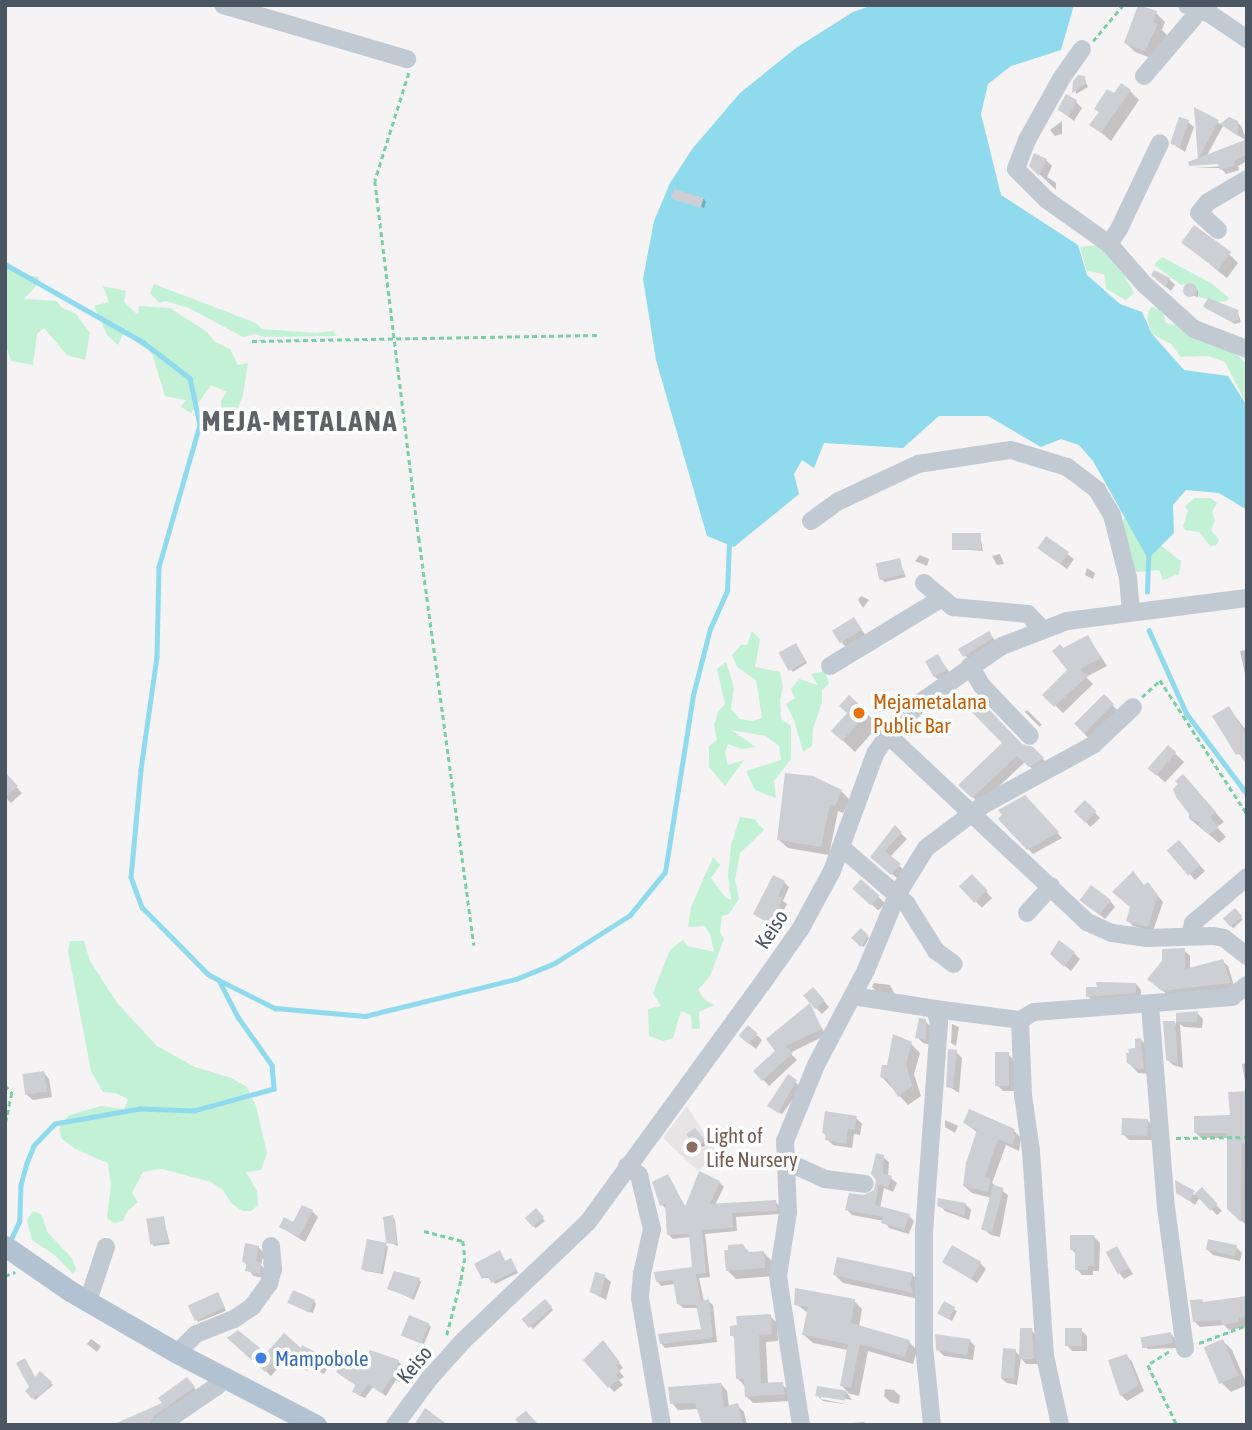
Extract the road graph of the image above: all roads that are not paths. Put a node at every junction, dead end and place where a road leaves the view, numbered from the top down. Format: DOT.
graph roads {
  1 [pos="223,5"];
  2 [pos="1194,7"];
  3 [pos="1247,39"];
  4 [pos="1082,50"];
  5 [pos="407,59"];
  6 [pos="1143,76"];
  7 [pos="1160,144"];
  8 [pos="1247,179"];
  9 [pos="1218,230"];
  10 [pos="1109,244"];
  11 [pos="1247,349"];
  12 [pos="811,522"];
  13 [pos="924,583"];
  14 [pos="942,598"];
  15 [pos="1247,598"];
  16 [pos="1131,612"];
  17 [pos="1042,629"];
  18 [pos="830,666"];
  19 [pos="970,666"];
  20 [pos="1133,707"];
  21 [pos="888,734"];
  22 [pos="1030,736"];
  23 [pos="973,813"];
  24 [pos="842,848"];
  25 [pos="1247,877"];
  26 [pos="1051,886"];
  27 [pos="897,895"];
  28 [pos="1027,914"];
  29 [pos="1190,936"];
  30 [pos="1247,956"];
  31 [pos="954,964"];
  32 [pos="1247,985"];
  33 [pos="853,996"];
  34 [pos="1150,1005"];
  35 [pos="935,1009"];
  36 [pos="1020,1020"];
  37 [pos="785,1161"];
  38 [pos="627,1166"];
  39 [pos="865,1184"];
  40 [pos="271,1246"];
  41 [pos="106,1247"];
  42 [pos="12,1250"];
  43 [pos="88,1301"];
  44 [pos="1185,1349"];
  45 [pos="177,1353"];
  46 [pos="224,1376"];
  47 [pos="160,1425"];
  48 [pos="316,1425"];
  49 [pos="395,1425"];
  50 [pos="662,1425"];
  51 [pos="802,1425"];
  52 [pos="933,1425"];
  53 [pos="1060,1425"];
  1 -- 5 [label="street"];
  2 -- 3 [label="street"];
  2 -- 6 [label="street"];
  4 -- 10 [label="street"];
  7 -- 10 [label="street"];
  8 -- 9 [label="street"];
  10 -- 11 [label="street"];
  12 -- 16 [label="street"];
  13 -- 14 [label="street"];
  14 -- 17 [label="street"];
  14 -- 18 [label="street"];
  15 -- 16 [label="street, Keiso"];
  16 -- 17 [label="street, Keiso"];
  17 -- 19 [label="street, Keiso"];
  19 -- 21 [label="street, Keiso"];
  19 -- 22 [label="street"];
  20 -- 23 [label="street"];
  21 -- 23 [label="street"];
  21 -- 24 [label="street, Keiso"];
  23 -- 26 [label="street"];
  23 -- 27 [label="street"];
  24 -- 27 [label="street"];
  24 -- 38 [label="street, Keiso"];
  25 -- 29 [label="street"];
  26 -- 28 [label="street"];
  26 -- 29 [label="street"];
  27 -- 31 [label="street"];
  27 -- 33 [label="street"];
  29 -- 30 [label="street"];
  32 -- 34 [label="street"];
  33 -- 35 [label="street"];
  33 -- 37 [label="street"];
  34 -- 36 [label="street"];
  34 -- 44 [label="street"];
  35 -- 36 [label="street"];
  35 -- 52 [label="street"];
  36 -- 53 [label="street"];
  37 -- 39 [label="street"];
  37 -- 51 [label="street"];
  38 -- 49 [label="street, Keiso"];
  38 -- 50 [label="street"];
  40 -- 45 [label="street"];
  41 -- 43 [label="street"];
  42 -- 43 [label="main road"];
  43 -- 45 [label="main road"];
  45 -- 46 [label="main road"];
  46 -- 47 [label="street"];
  46 -- 48 [label="main road"];
}
